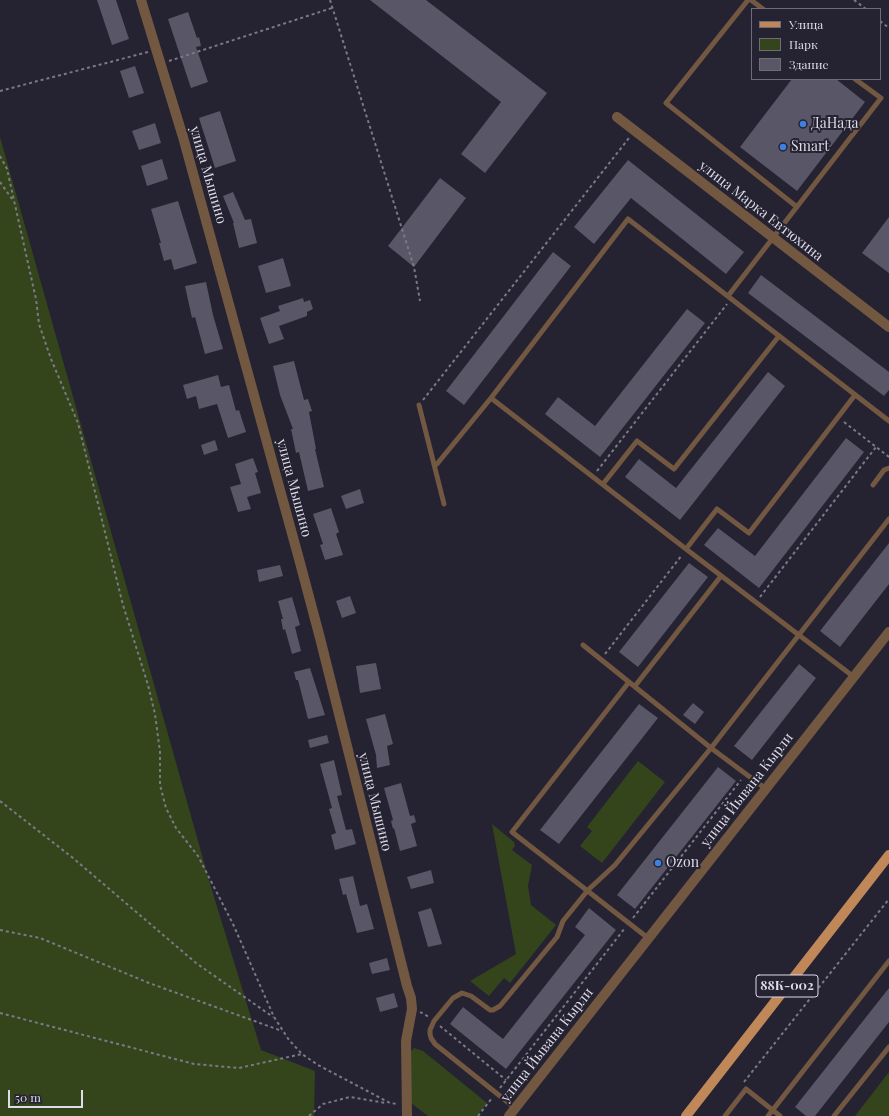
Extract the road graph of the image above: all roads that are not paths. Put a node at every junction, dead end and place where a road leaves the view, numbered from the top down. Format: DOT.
graph roads {
  1 [pos="141,0"];
  2 [pos="748,0"];
  3 [pos="752,0"];
  4 [pos="762,8"];
  5 [pos="857,80"];
  6 [pos="617,117"];
  7 [pos="797,207"];
  8 [pos="773,238"];
  9 [pos="730,298"];
  10 [pos="889,327"];
  11 [pos="779,336"];
  12 [pos="855,395"];
  13 [pos="491,398"];
  14 [pos="419,405"];
  15 [pos="889,421"];
  16 [pos="437,464"];
  17 [pos="889,468"];
  18 [pos="603,484"];
  19 [pos="873,485"];
  20 [pos="444,504"];
  21 [pos="889,519"];
  22 [pos="686,549"];
  23 [pos="721,576"];
  24 [pos="889,632"];
  25 [pos="799,635"];
  26 [pos="583,645"];
  27 [pos="854,677"];
  28 [pos="629,682"];
  29 [pos="635,686"];
  30 [pos="711,748"];
  31 [pos="766,789"];
  32 [pos="889,855"];
  33 [pos="588,890"];
  34 [pos="648,938"];
  35 [pos="889,961"];
  36 [pos="889,1047"];
  37 [pos="773,1110"];
  38 [pos="407,1111"];
  39 [pos="512,1112"];
  40 [pos="686,1116"];
  41 [pos="725,1116"];
  42 [pos="768,1116"];
  43 [pos="780,1116"];
  44 [pos="834,1116"];
  1 -- 38 [label="street, улица Мышино"];
  2 -- 7 [label="lane"];
  3 -- 4 [label="lane"];
  5 -- 7 [label="lane"];
  6 -- 8 [label="street, улица Марка Евтюхина"];
  7 -- 8 [label="lane"];
  8 -- 9 [label="lane"];
  8 -- 10 [label="street, улица Марка Евтюхина"];
  9 -- 11 [label="lane"];
  9 -- 13 [label="lane"];
  11 -- 12 [label="lane"];
  11 -- 18 [label="lane"];
  12 -- 15 [label="lane"];
  12 -- 22 [label="lane"];
  13 -- 16 [label="lane"];
  13 -- 18 [label="lane"];
  14 -- 20 [label="lane"];
  17 -- 19 [label="lane"];
  18 -- 22 [label="lane"];
  21 -- 25 [label="lane"];
  22 -- 23 [label="lane"];
  23 -- 25 [label="lane"];
  23 -- 29 [label="lane"];
  24 -- 27 [label="street, улица Йывана Кырли"];
  25 -- 27 [label="lane"];
  25 -- 30 [label="lane"];
  26 -- 28 [label="lane"];
  27 -- 31 [label="street, улица Йывана Кырли"];
  28 -- 29 [label="lane"];
  28 -- 33 [label="lane"];
  29 -- 30 [label="lane"];
  30 -- 31 [label="lane"];
  30 -- 33 [label="lane"];
  31 -- 34 [label="street, улица Йывана Кырли"];
  32 -- 40 [label="main road, 88К-002"];
  33 -- 34 [label="lane"];
  33 -- 39 [label="lane"];
  34 -- 39 [label="street, улица Йывана Кырли"];
  35 -- 37 [label="lane"];
  36 -- 44 [label="lane"];
  37 -- 41 [label="lane"];
  37 -- 42 [label="lane"];
  37 -- 43 [label="lane"];
}
